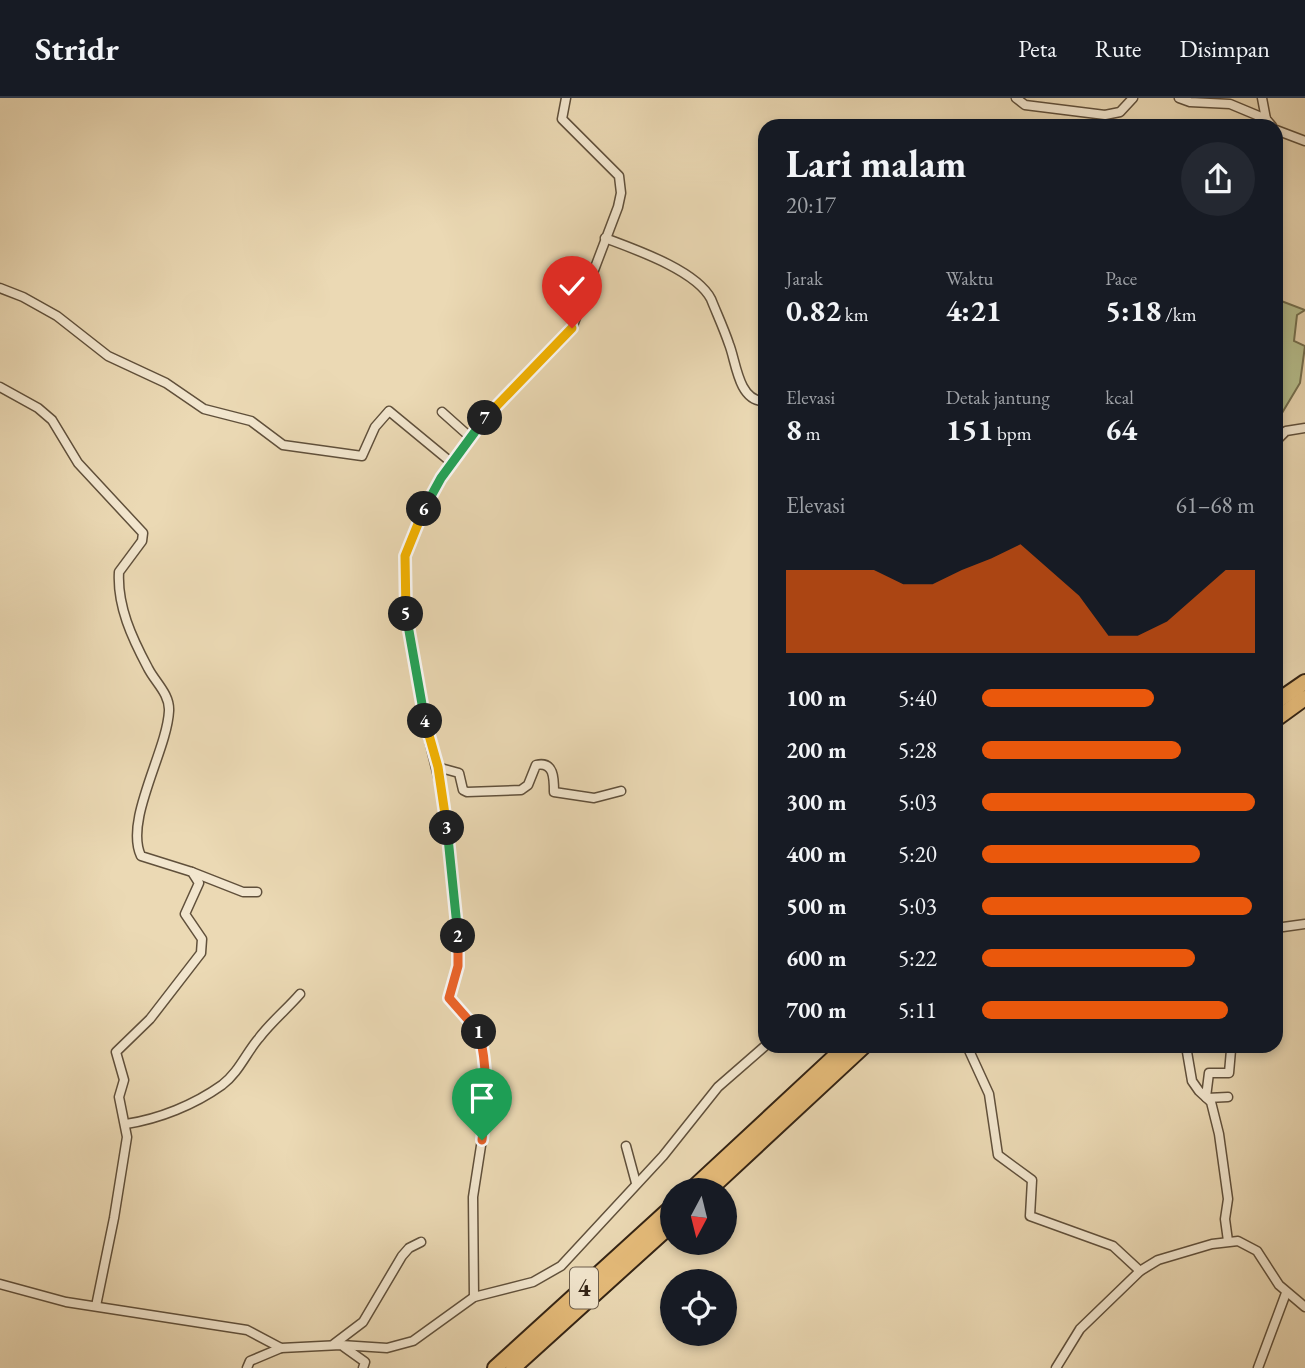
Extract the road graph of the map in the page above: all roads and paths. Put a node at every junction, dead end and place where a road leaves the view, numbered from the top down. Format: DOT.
graph roads {
  1 [pos="566,98"];
  2 [pos="1016,98"];
  3 [pos="1133,98"];
  4 [pos="1179,98"];
  5 [pos="1262,98"];
  6 [pos="1261,119"];
  7 [pos="1268,119"];
  8 [pos="1283,133"];
  9 [pos="1305,141"];
  10 [pos="605,239"];
  11 [pos="0,288"];
  12 [pos="0,387"];
  13 [pos="758,400"];
  14 [pos="442,412"];
  15 [pos="1305,429"];
  16 [pos="1283,434"];
  17 [pos="470,437"];
  18 [pos="452,463"];
  19 [pos="1305,682"];
  20 [pos="1283,697"];
  21 [pos="1305,698"];
  22 [pos="1283,714"];
  23 [pos="438,767"];
  24 [pos="621,791"];
  25 [pos="192,872"];
  26 [pos="257,892"];
  27 [pos="1305,924"];
  28 [pos="1283,927"];
  29 [pos="300,994"];
  30 [pos="758,1052"];
  31 [pos="838,1053"];
  32 [pos="856,1053"];
  33 [pos="970,1053"];
  34 [pos="1187,1053"];
  35 [pos="1231,1053"];
  36 [pos="1228,1097"];
  37 [pos="1207,1098"];
  38 [pos="126,1124"];
  39 [pos="626,1146"];
  40 [pos="704,1178"];
  41 [pos="722,1178"];
  42 [pos="636,1184"];
  43 [pos="660,1218"];
  44 [pos="660,1235"];
  45 [pos="1228,1241"];
  46 [pos="421,1242"];
  47 [pos="1140,1270"];
  48 [pos="0,1284"];
  49 [pos="1286,1293"];
  50 [pos="474,1297"];
  51 [pos="96,1306"];
  52 [pos="1305,1307"];
  53 [pos="337,1345"];
  54 [pos="281,1348"];
  55 [pos="247,1368"];
  56 [pos="363,1368"];
  57 [pos="495,1368"];
  58 [pos="513,1368"];
  59 [pos="1056,1368"];
  60 [pos="1258,1368"];
  1 -- 10 [label="street"];
  2 -- 3 [label="street"];
  4 -- 6 [label="street"];
  5 -- 7 [label="street"];
  8 -- 9 [label="street"];
  10 -- 13 [label="street"];
  10 -- 17 [label="street"];
  11 -- 18 [label="street"];
  12 -- 25 [label="street"];
  14 -- 17 [label="street"];
  15 -- 16 [label="street"];
  17 -- 18 [label="street"];
  18 -- 23 [label="street"];
  19 -- 20 [label="highway"];
  21 -- 22 [label="highway"];
  23 -- 24 [label="street"];
  23 -- 50 [label="street"];
  25 -- 26 [label="street"];
  25 -- 38 [label="street"];
  27 -- 28 [label="street"];
  29 -- 38 [label="street"];
  30 -- 42 [label="street"];
  31 -- 40 [label="highway"];
  32 -- 41 [label="highway"];
  33 -- 47 [label="street"];
  34 -- 37 [label="street"];
  35 -- 37 [label="street"];
  36 -- 37 [label="street"];
  37 -- 45 [label="street"];
  38 -- 51 [label="street"];
  39 -- 42 [label="street"];
  42 -- 50 [label="street"];
  43 -- 57 [label="highway, 4"];
  44 -- 58 [label="highway, 4"];
  45 -- 47 [label="street"];
  45 -- 49 [label="street"];
  46 -- 53 [label="street"];
  47 -- 59 [label="street"];
  48 -- 51 [label="street"];
  49 -- 52 [label="street"];
  49 -- 60 [label="street"];
  50 -- 53 [label="street"];
  51 -- 54 [label="street"];
  53 -- 54 [label="street"];
  53 -- 56 [label="street"];
  54 -- 55 [label="street"];
}
